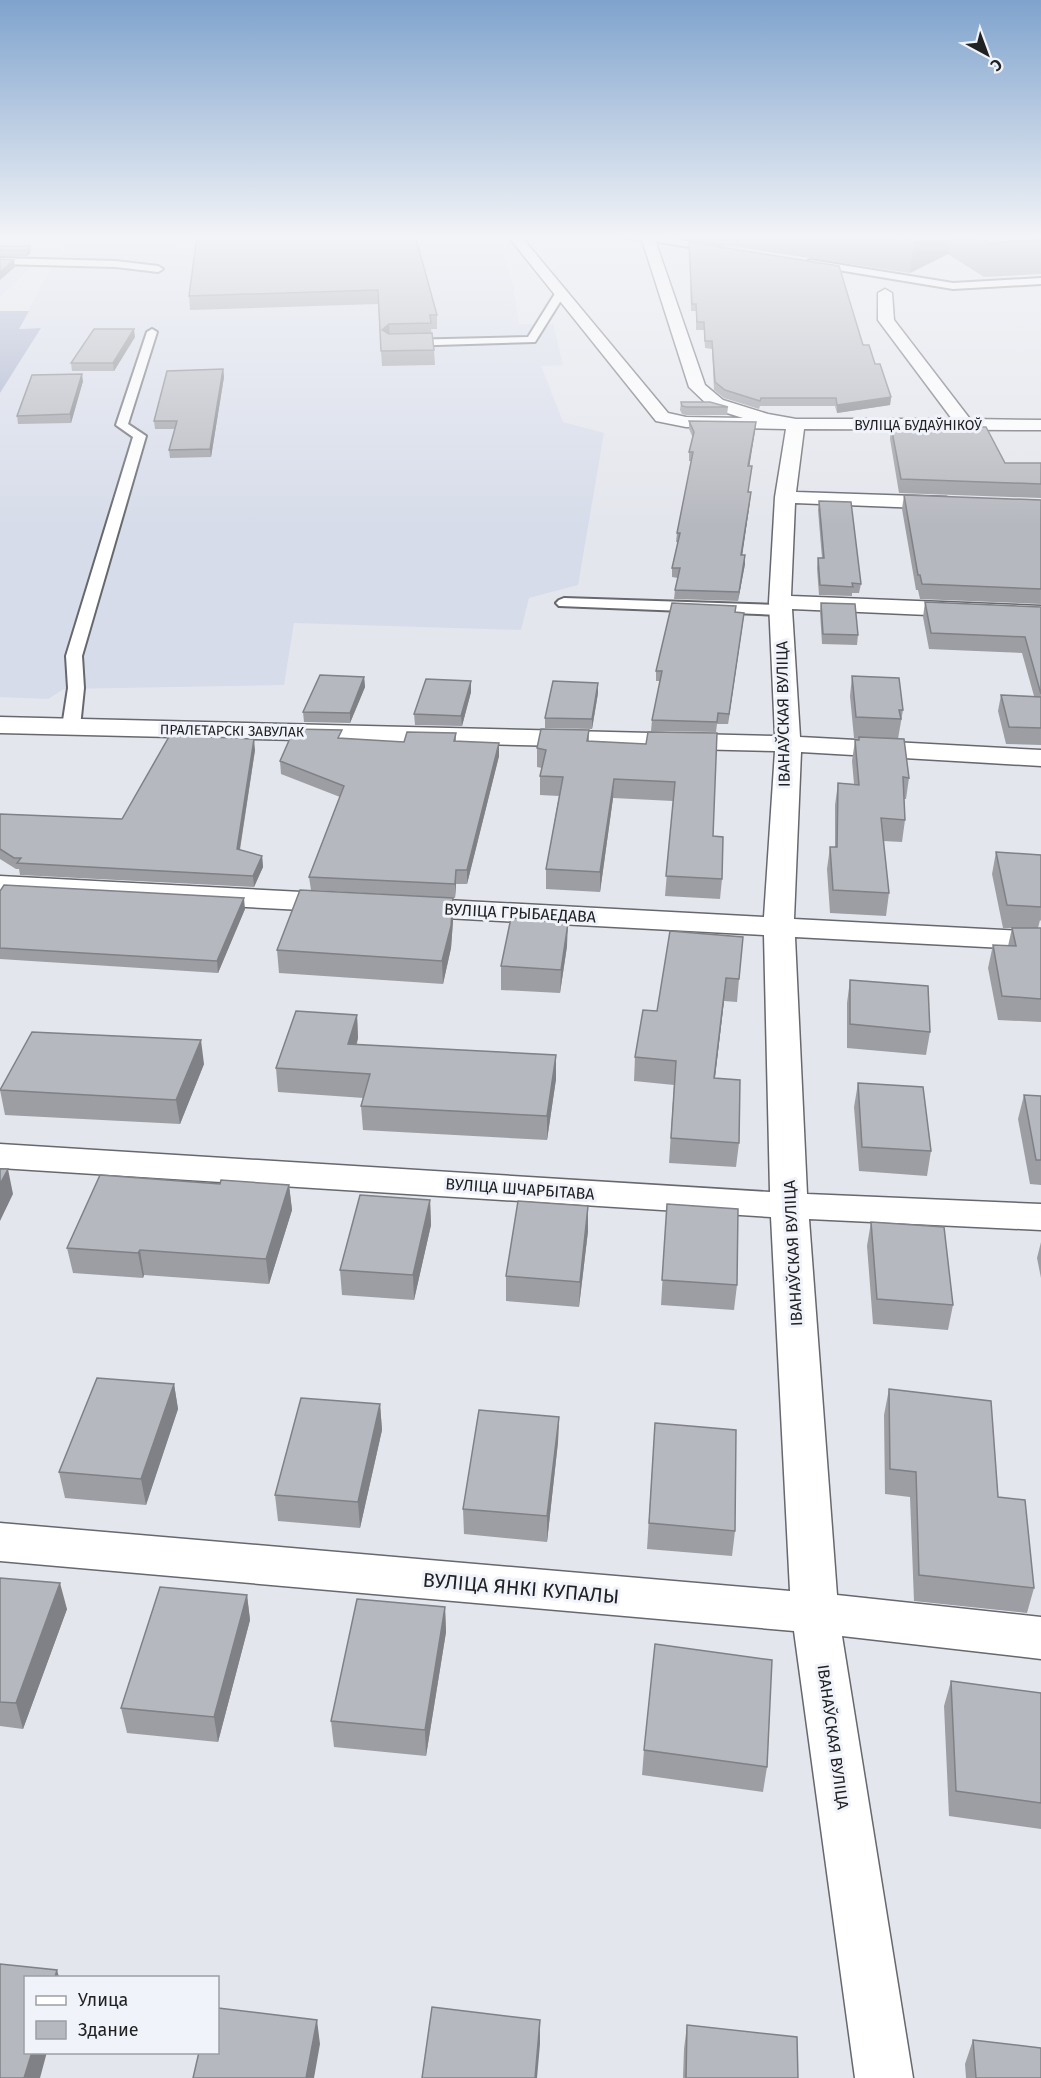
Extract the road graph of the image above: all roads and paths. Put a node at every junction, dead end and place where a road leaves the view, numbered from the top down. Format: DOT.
graph roads {
  1 [pos="152,332"];
  2 [pos="536,332"];
  3 [pos="591,332"];
  4 [pos="679,332"];
  5 [pos="895,332"];
  6 [pos="390,344"];
  7 [pos="796,424"];
  8 [pos="1041,424"];
  9 [pos="966,425"];
  10 [pos="785,497"];
  11 [pos="959,503"];
  12 [pos="564,603"];
  13 [pos="780,606"];
  14 [pos="1041,613"];
  15 [pos="0,725"];
  16 [pos="71,727"];
  17 [pos="788,744"];
  18 [pos="1041,758"];
  19 [pos="0,885"];
  20 [pos="779,927"];
  21 [pos="1041,941"];
  22 [pos="0,1156"];
  23 [pos="789,1206"];
  24 [pos="1041,1217"];
  25 [pos="0,1542"];
  26 [pos="815,1613"];
  27 [pos="1041,1638"];
  28 [pos="884,2078"];
  1 -- 16 [label="lane"];
  2 -- 6 [label="lane"];
  3 -- 7 [label="street"];
  4 -- 7 [label="street"];
  5 -- 9 [label="street"];
  7 -- 9 [label="street, ВУЛІЦА БУДАЎНІКОЎ"];
  7 -- 10 [label="street, ІВАНАЎСКАЯ ВУЛІЦА"];
  8 -- 9 [label="street, ВУЛІЦА БУДАЎНІКОЎ"];
  10 -- 11 [label="street"];
  10 -- 13 [label="street, ІВАНАЎСКАЯ ВУЛІЦА"];
  12 -- 13 [label="lane"];
  13 -- 14 [label="street"];
  13 -- 17 [label="street, ІВАНАЎСКАЯ ВУЛІЦА"];
  15 -- 16 [label="street, ПРАЛЕТАРСКІ ЗАВУЛАК"];
  16 -- 17 [label="street, ПРАЛЕТАРСКІ ЗАВУЛАК"];
  17 -- 18 [label="street, ПРАЛЕТАРСКІ ЗАВУЛАК"];
  17 -- 20 [label="street, ІВАНАЎСКАЯ ВУЛІЦА"];
  19 -- 20 [label="street, ВУЛІЦА ГРЫБАЕДАВА"];
  20 -- 21 [label="street, ВУЛІЦА ГРЫБАЕДАВА"];
  20 -- 23 [label="street, ІВАНАЎСКАЯ ВУЛІЦА"];
  22 -- 23 [label="street, ВУЛІЦА ШЧАРБІТАВА"];
  23 -- 24 [label="street, ВУЛІЦА ШЧАРБІТАВА"];
  23 -- 26 [label="street, ІВАНАЎСКАЯ ВУЛІЦА"];
  25 -- 26 [label="street, ВУЛІЦА ЯНКІ КУПАЛЫ"];
  26 -- 27 [label="street, ВУЛІЦА ЯНКІ КУПАЛЫ"];
  26 -- 28 [label="street, ІВАНАЎСКАЯ ВУЛІЦА"];
}
